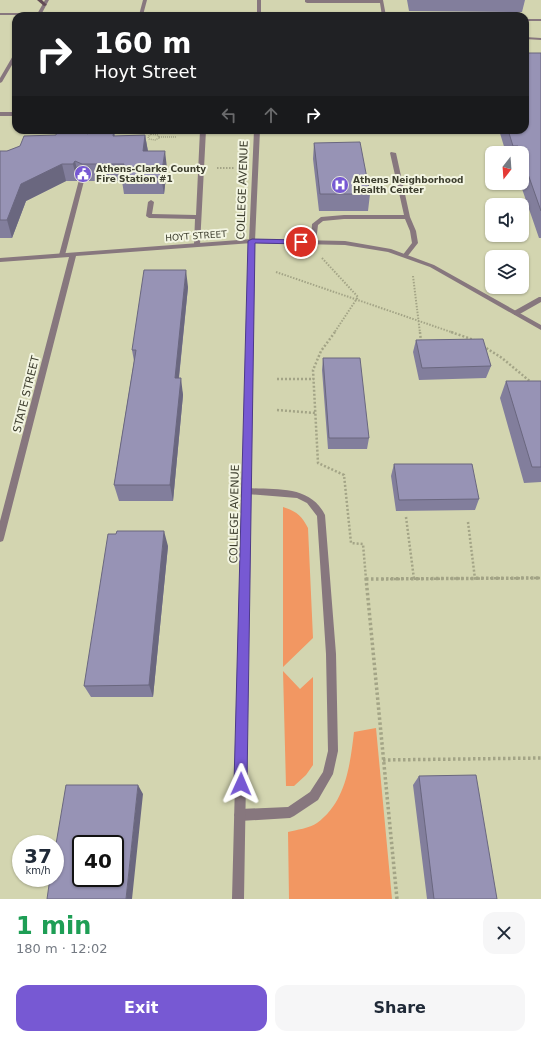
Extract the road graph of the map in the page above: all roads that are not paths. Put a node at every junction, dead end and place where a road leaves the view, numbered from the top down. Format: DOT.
graph roads {
  1 [pos="39,0"];
  2 [pos="47,0"];
  3 [pos="145,0"];
  4 [pos="259,0"];
  5 [pos="307,0"];
  6 [pos="381,1"];
  7 [pos="44,5"];
  8 [pos="40,12"];
  9 [pos="142,12"];
  10 [pos="259,12"];
  11 [pos="383,12"];
  12 [pos="0,14"];
  13 [pos="12,14"];
  14 [pos="529,20"];
  15 [pos="541,20"];
  16 [pos="529,38"];
  17 [pos="541,39"];
  18 [pos="12,61"];
  19 [pos="0,82"];
  20 [pos="0,114"];
  21 [pos="12,114"];
  22 [pos="203,134"];
  23 [pos="257,134"];
  24 [pos="393,153"];
  25 [pos="82,181"];
  26 [pos="151,202"];
  27 [pos="198,217"];
  28 [pos="407,217"];
  29 [pos="252,241"];
  30 [pos="313,242"];
  31 [pos="197,245"];
  32 [pos="73,254"];
  33 [pos="62,255"];
  34 [pos="405,256"];
  35 [pos="0,260"];
  36 [pos="541,299"];
  37 [pos="516,313"];
  38 [pos="541,328"];
  39 [pos="247,491"];
  40 [pos="0,538"];
  41 [pos="240,815"];
  42 [pos="238,899"];
  1 -- 7 [label="main road"];
  2 -- 7 [label="street"];
  3 -- 9 [label="street"];
  4 -- 10 [label="street"];
  5 -- 6 [label="street"];
  6 -- 11 [label="street"];
  7 -- 8 [label="street"];
  12 -- 13 [label="street"];
  14 -- 15 [label="street"];
  16 -- 17 [label="street"];
  18 -- 19 [label="street"];
  20 -- 21 [label="street"];
  22 -- 27 [label="street"];
  23 -- 29 [label="street, COLLEGE AVENUE"];
  24 -- 28 [label="street"];
  25 -- 33 [label="street"];
  26 -- 27 [label="street"];
  27 -- 31 [label="street"];
  28 -- 30 [label="street"];
  28 -- 34 [label="street"];
  29 -- 30 [label="street, HOYT STREET"];
  29 -- 31 [label="street, HOYT STREET"];
  29 -- 39 [label="street, COLLEGE AVENUE"];
  30 -- 34 [label="street, HOYT STREET"];
  31 -- 32 [label="street, HOYT STREET"];
  32 -- 33 [label="street, HOYT STREET"];
  32 -- 40 [label="street, STATE STREET"];
  33 -- 35 [label="street, HOYT STREET"];
  34 -- 37 [label="street, HOYT STREET"];
  36 -- 37 [label="street"];
  37 -- 38 [label="street, HOYT STREET"];
  39 -- 41 [label="street, COLLEGE AVENUE"];
  39 -- 41 [label="street"];
  41 -- 42 [label="street, COLLEGE AVENUE"];
}
